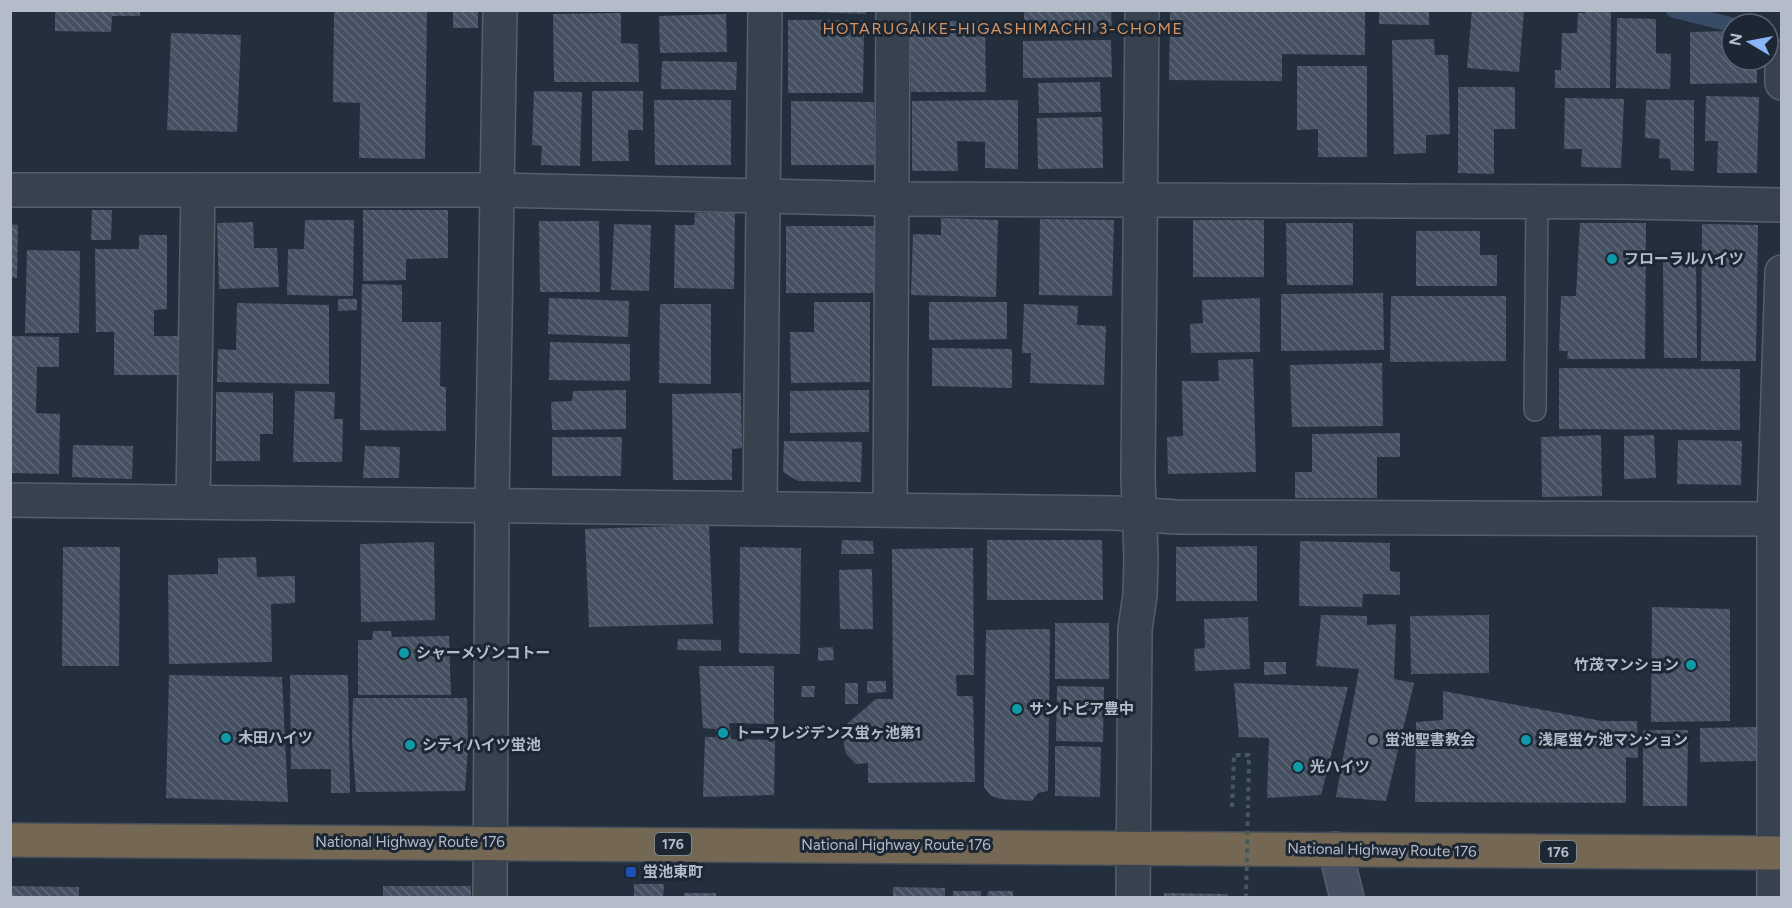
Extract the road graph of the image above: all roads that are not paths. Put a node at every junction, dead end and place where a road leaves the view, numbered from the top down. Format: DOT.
graph roads {
  1 [pos="500,10"];
  2 [pos="765,10"];
  3 [pos="893,10"];
  4 [pos="1142,10"];
  5 [pos="1782,57"];
  6 [pos="1782,82"];
  7 [pos="10,190"];
  8 [pos="198,190"];
  9 [pos="497,190"];
  10 [pos="762,196"];
  11 [pos="892,199"];
  12 [pos="1142,200"];
  13 [pos="1537,201"];
  14 [pos="1782,205"];
  15 [pos="1782,272"];
  16 [pos="1535,410"];
  17 [pos="10,501"];
  18 [pos="193,502"];
  19 [pos="492,504"];
  20 [pos="760,508"];
  21 [pos="890,510"];
  22 [pos="1140,514"];
  23 [pos="1774,519"];
  24 [pos="10,840"];
  25 [pos="490,843"];
  26 [pos="1134,847"];
  27 [pos="1335,849"];
  28 [pos="1778,852"];
  29 [pos="490,897"];
  30 [pos="1133,897"];
  31 [pos="1347,897"];
  32 [pos="1774,897"];
  1 -- 9 [label="street"];
  2 -- 10 [label="street"];
  3 -- 11 [label="street"];
  4 -- 12 [label="street"];
  5 -- 6 [label="street"];
  7 -- 8 [label="street"];
  8 -- 9 [label="street"];
  8 -- 18 [label="street"];
  9 -- 10 [label="street"];
  9 -- 19 [label="street"];
  10 -- 11 [label="street"];
  10 -- 20 [label="street"];
  11 -- 12 [label="street"];
  11 -- 21 [label="street"];
  12 -- 13 [label="street"];
  12 -- 22 [label="street"];
  13 -- 14 [label="street"];
  13 -- 16 [label="lane"];
  15 -- 23 [label="street"];
  17 -- 18 [label="street"];
  18 -- 19 [label="street"];
  19 -- 20 [label="street"];
  19 -- 25 [label="street"];
  20 -- 21 [label="street"];
  21 -- 22 [label="street"];
  22 -- 23 [label="street"];
  22 -- 26 [label="street"];
  23 -- 28 [label="street"];
  24 -- 25 [label="highway, National Highway Route 176 / 176"];
  25 -- 26 [label="highway, National Highway Route 176 / 176"];
  25 -- 29 [label="street"];
  26 -- 27 [label="highway, National Highway Route 176 / 176"];
  26 -- 30 [label="street"];
  27 -- 28 [label="highway, National Highway Route 176 / 176"];
  27 -- 31 [label="street"];
  28 -- 32 [label="street"];
}
